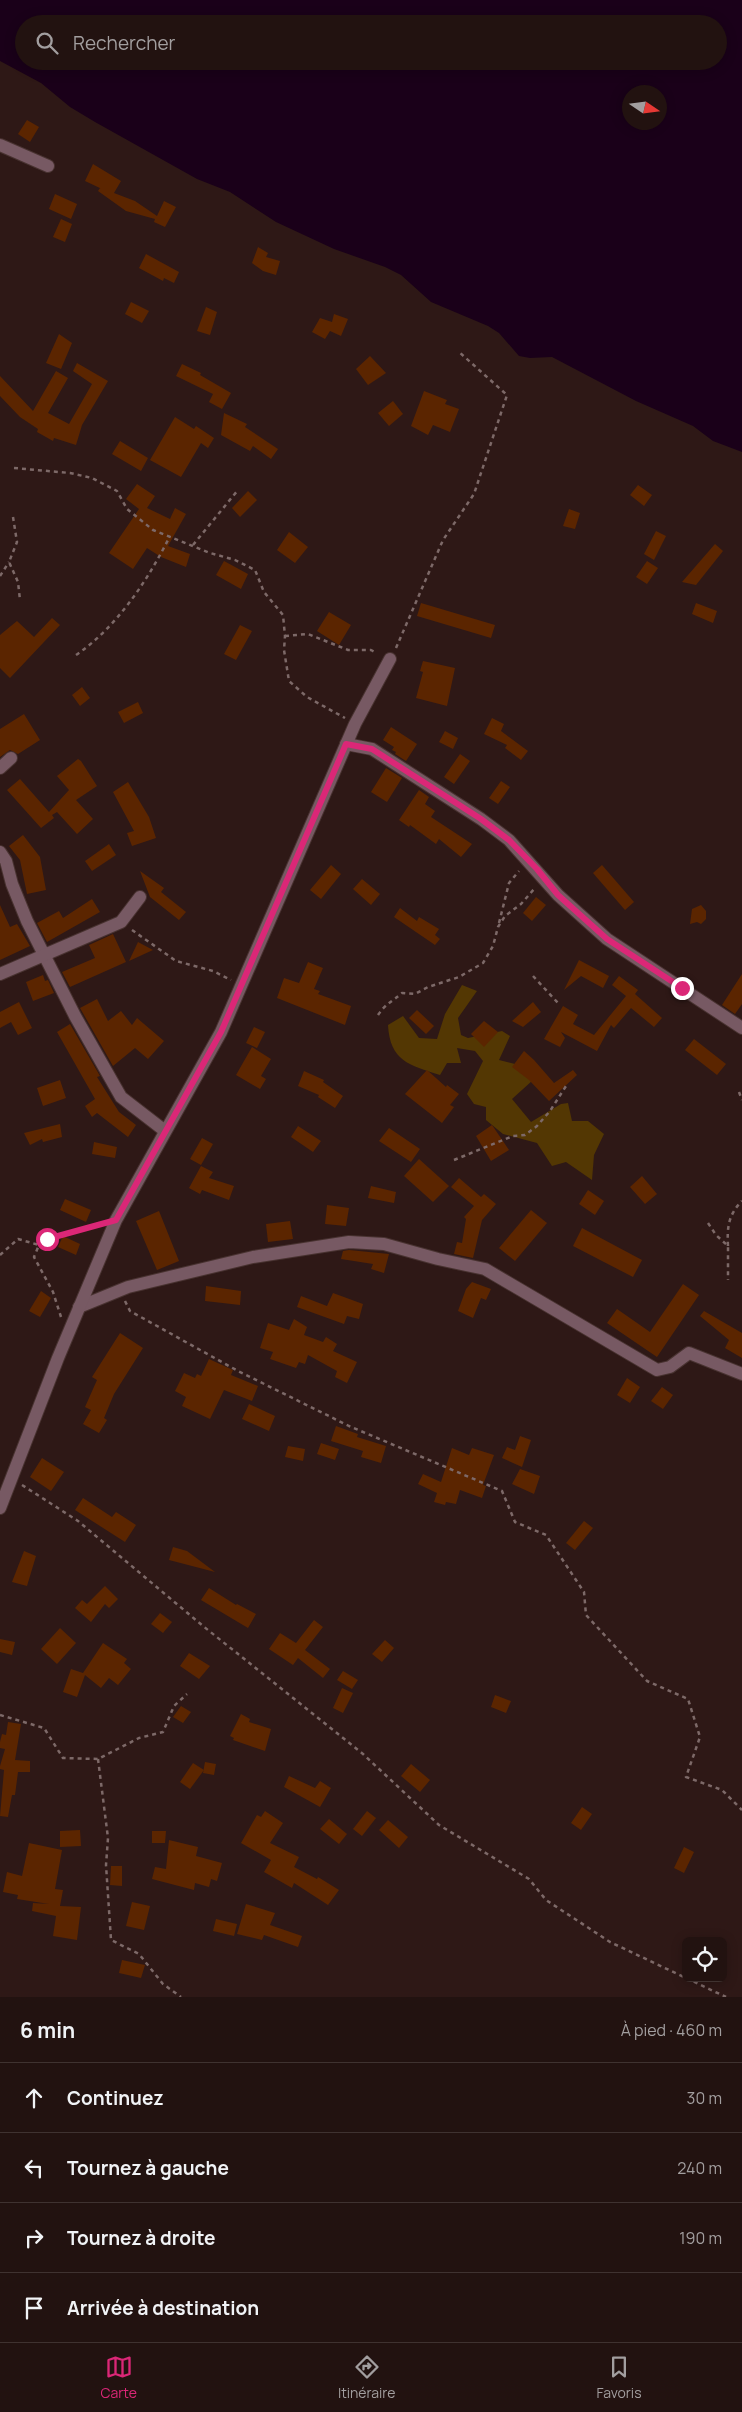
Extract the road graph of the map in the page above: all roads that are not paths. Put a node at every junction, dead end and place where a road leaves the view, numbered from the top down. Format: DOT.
graph roads {
  1 [pos="0,145"];
  2 [pos="48,166"];
  3 [pos="390,658"];
  4 [pos="346,744"];
  5 [pos="11,758"];
  6 [pos="0,768"];
  7 [pos="0,852"];
  8 [pos="140,898"];
  9 [pos="45,954"];
  10 [pos="0,974"];
  11 [pos="742,1028"];
  12 [pos="165,1131"];
  13 [pos="79,1307"];
  14 [pos="742,1374"];
  15 [pos="0,1508"];
  1 -- 2 [label="street"];
  3 -- 4 [label="street"];
  4 -- 11 [label="street"];
  4 -- 12 [label="street"];
  5 -- 6 [label="street"];
  7 -- 9 [label="street"];
  8 -- 9 [label="street"];
  9 -- 10 [label="street"];
  9 -- 12 [label="street"];
  12 -- 13 [label="street"];
  13 -- 14 [label="street"];
  13 -- 15 [label="street"];
}
